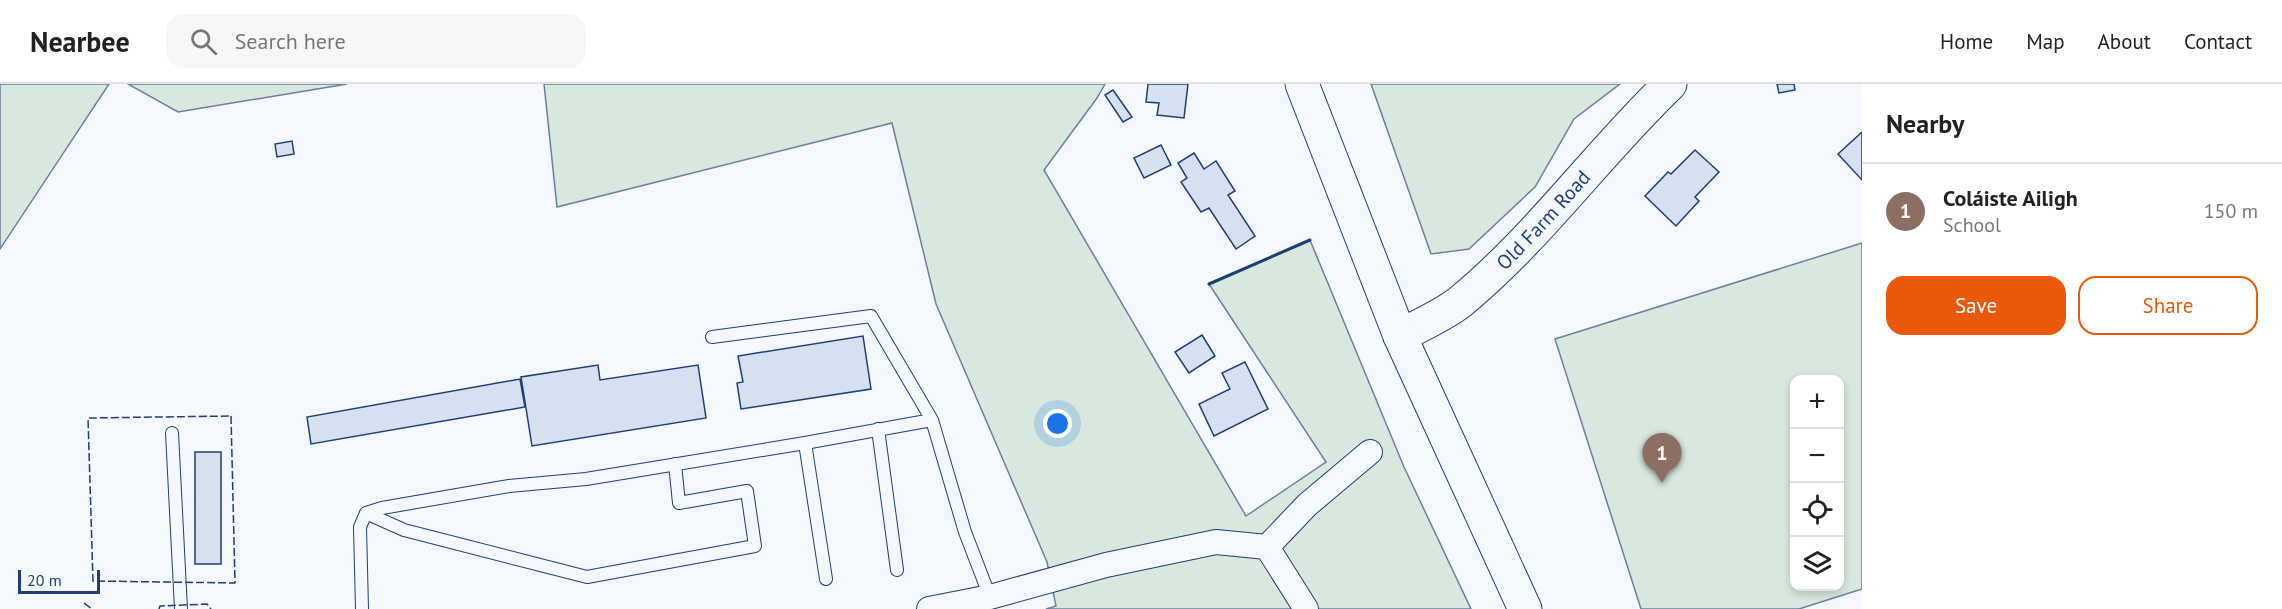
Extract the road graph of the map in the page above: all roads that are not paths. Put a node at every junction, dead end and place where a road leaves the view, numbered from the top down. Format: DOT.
graph roads {
  1 [pos="1302,84"];
  2 [pos="1670,84"];
  3 [pos="1400,336"];
  4 [pos="712,337"];
  5 [pos="932,420"];
  6 [pos="878,429"];
  7 [pos="172,433"];
  8 [pos="805,443"];
  9 [pos="1370,452"];
  10 [pos="675,464"];
  11 [pos="366,513"];
  12 [pos="1267,547"];
  13 [pos="897,570"];
  14 [pos="826,579"];
  15 [pos="990,597"];
  16 [pos="181,609"];
  17 [pos="362,609"];
  18 [pos="929,609"];
  19 [pos="1306,609"];
  20 [pos="1525,609"];
  1 -- 3 [label="main road"];
  2 -- 3 [label="main road, Old Farm Road"];
  3 -- 20 [label="main road"];
  4 -- 5 [label="lane"];
  5 -- 6 [label="lane"];
  5 -- 15 [label="lane"];
  6 -- 8 [label="lane"];
  6 -- 13 [label="lane"];
  7 -- 16 [label="lane"];
  8 -- 10 [label="lane"];
  8 -- 14 [label="lane"];
  9 -- 12 [label="street"];
  10 -- 11 [label="lane"];
  10 -- 11 [label="lane"];
  11 -- 17 [label="lane"];
  12 -- 15 [label="street"];
  12 -- 19 [label="street"];
  15 -- 18 [label="street"];
}
